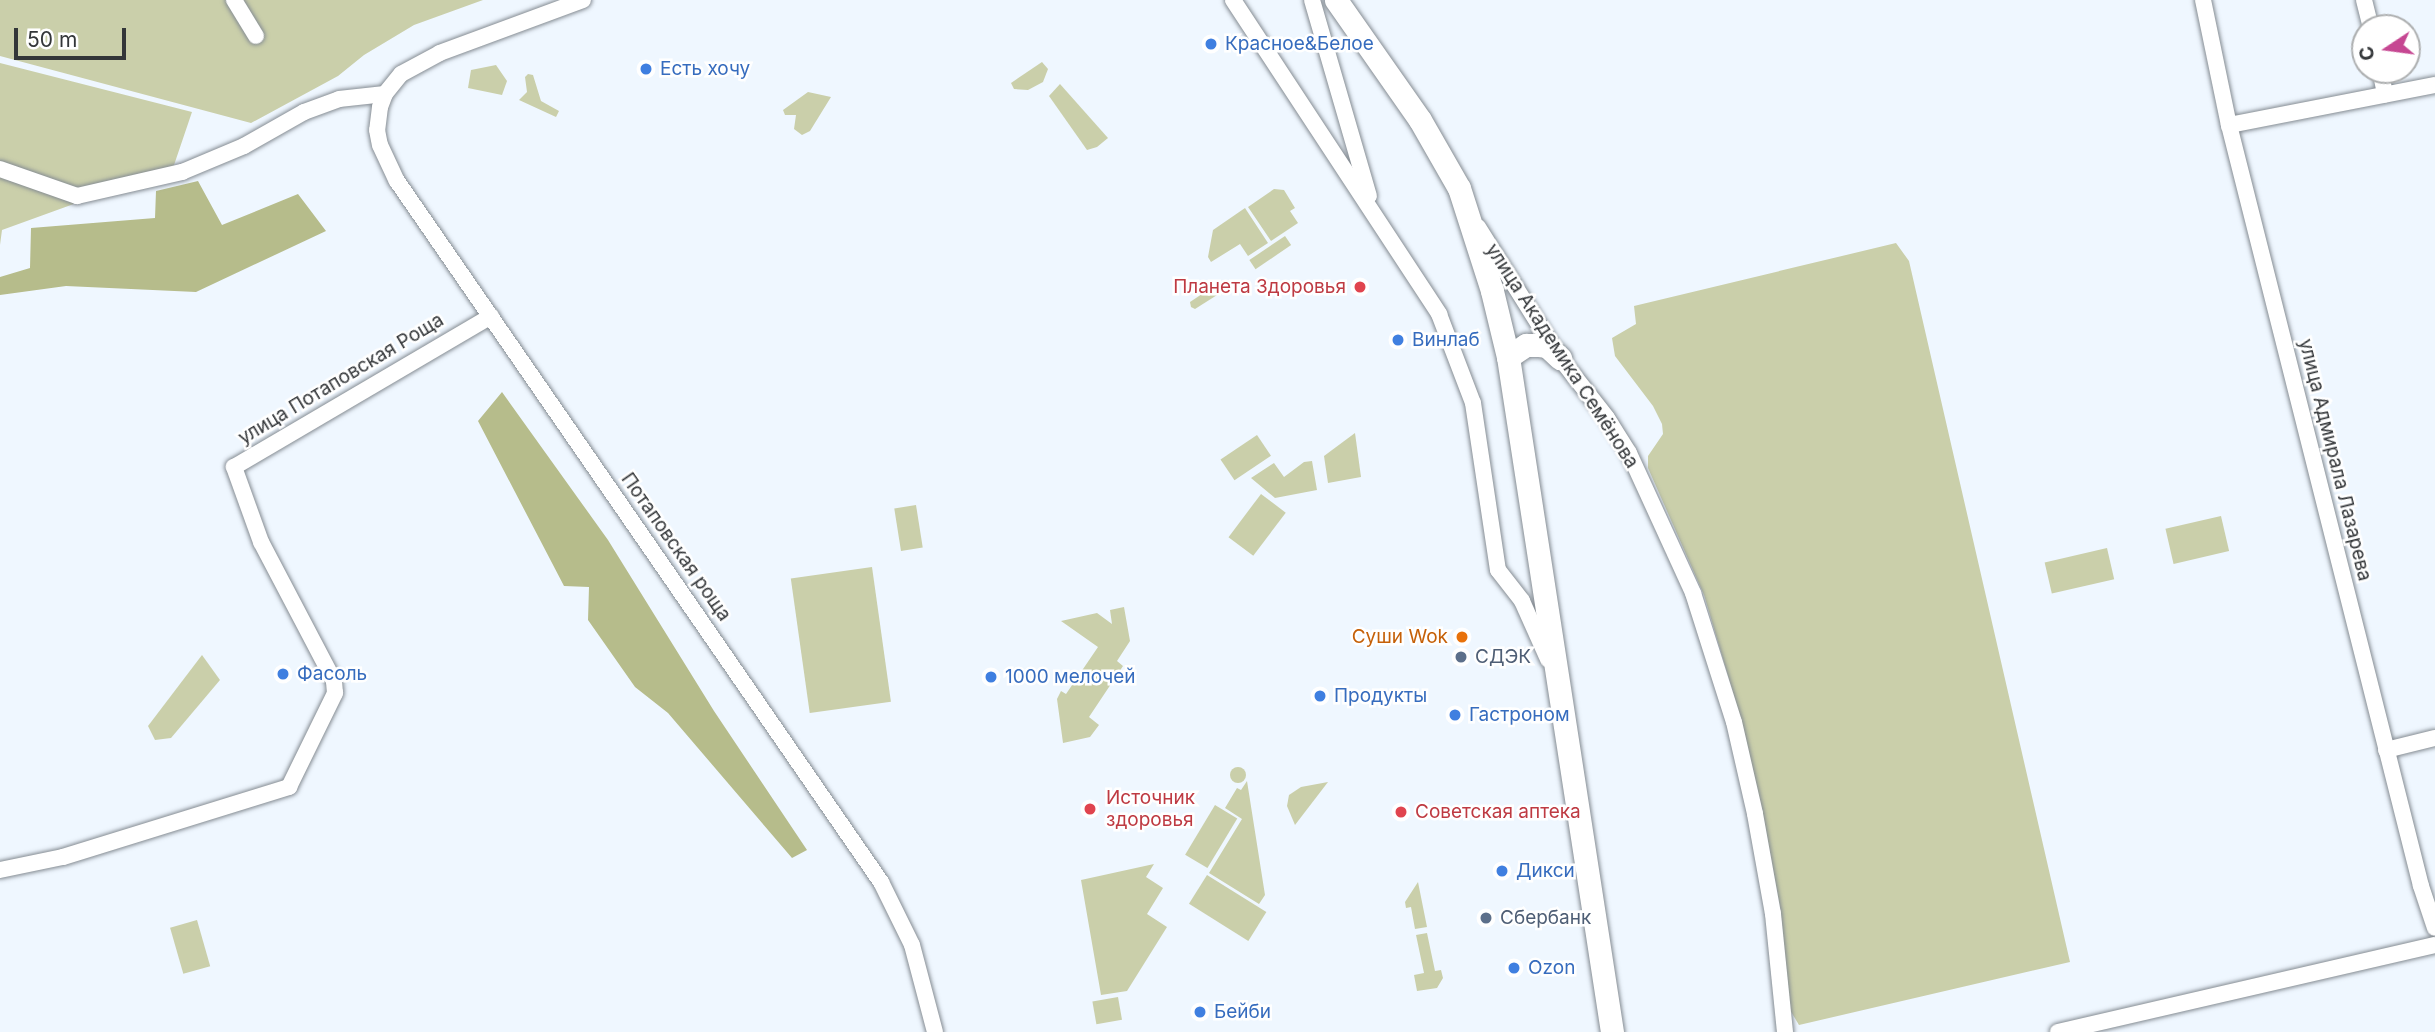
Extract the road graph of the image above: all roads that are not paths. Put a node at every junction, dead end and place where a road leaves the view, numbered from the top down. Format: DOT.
graph roads {
  1 [pos="234,0"];
  2 [pos="583,0"];
  3 [pos="1233,0"];
  4 [pos="1312,0"];
  5 [pos="1336,0"];
  6 [pos="2203,0"];
  7 [pos="256,36"];
  8 [pos="2383,84"];
  9 [pos="2435,85"];
  10 [pos="385,94"];
  11 [pos="2385,94"];
  12 [pos="1341,108"];
  13 [pos="1313,121"];
  14 [pos="2229,125"];
  15 [pos="0,169"];
  16 [pos="1466,209"];
  17 [pos="1374,214"];
  18 [pos="491,316"];
  19 [pos="1508,357"];
  20 [pos="1560,358"];
  21 [pos="1562,701"];
  22 [pos="2435,738"];
  23 [pos="2386,750"];
  24 [pos="0,870"];
  25 [pos="2435,928"];
  26 [pos="2435,945"];
  27 [pos="935,1032"];
  28 [pos="1612,1032"];
  29 [pos="1784,1032"];
  30 [pos="2058,1032"];
  1 -- 7 [label="street"];
  2 -- 10 [label="street"];
  3 -- 13 [label="street"];
  4 -- 12 [label="street"];
  5 -- 16 [label="main road, улица Академика Семёнова"];
  6 -- 14 [label="street, улица Адмирала Лазарева"];
  8 -- 11 [label="street"];
  9 -- 11 [label="street"];
  10 -- 15 [label="street"];
  10 -- 18 [label="street, Потаповская роща"];
  11 -- 14 [label="street"];
  12 -- 13 [label="street"];
  12 -- 17 [label="street"];
  13 -- 17 [label="street"];
  14 -- 23 [label="street, улица Адмирала Лазарева"];
  16 -- 19 [label="main road, улица Академика Семёнова"];
  16 -- 20 [label="street, улица Академика Семёнова"];
  17 -- 21 [label="street"];
  18 -- 24 [label="street, улица Потаповская Роща"];
  18 -- 27 [label="street, Потаповская роща"];
  19 -- 20 [label="main road"];
  19 -- 21 [label="main road, улица Академика Семёнова"];
  20 -- 29 [label="street, улица Академика Семёнова"];
  21 -- 28 [label="main road, улица Академика Семёнова"];
  22 -- 23 [label="street"];
  23 -- 25 [label="street, улица Адмирала Лазарева"];
  26 -- 30 [label="street"];
}
